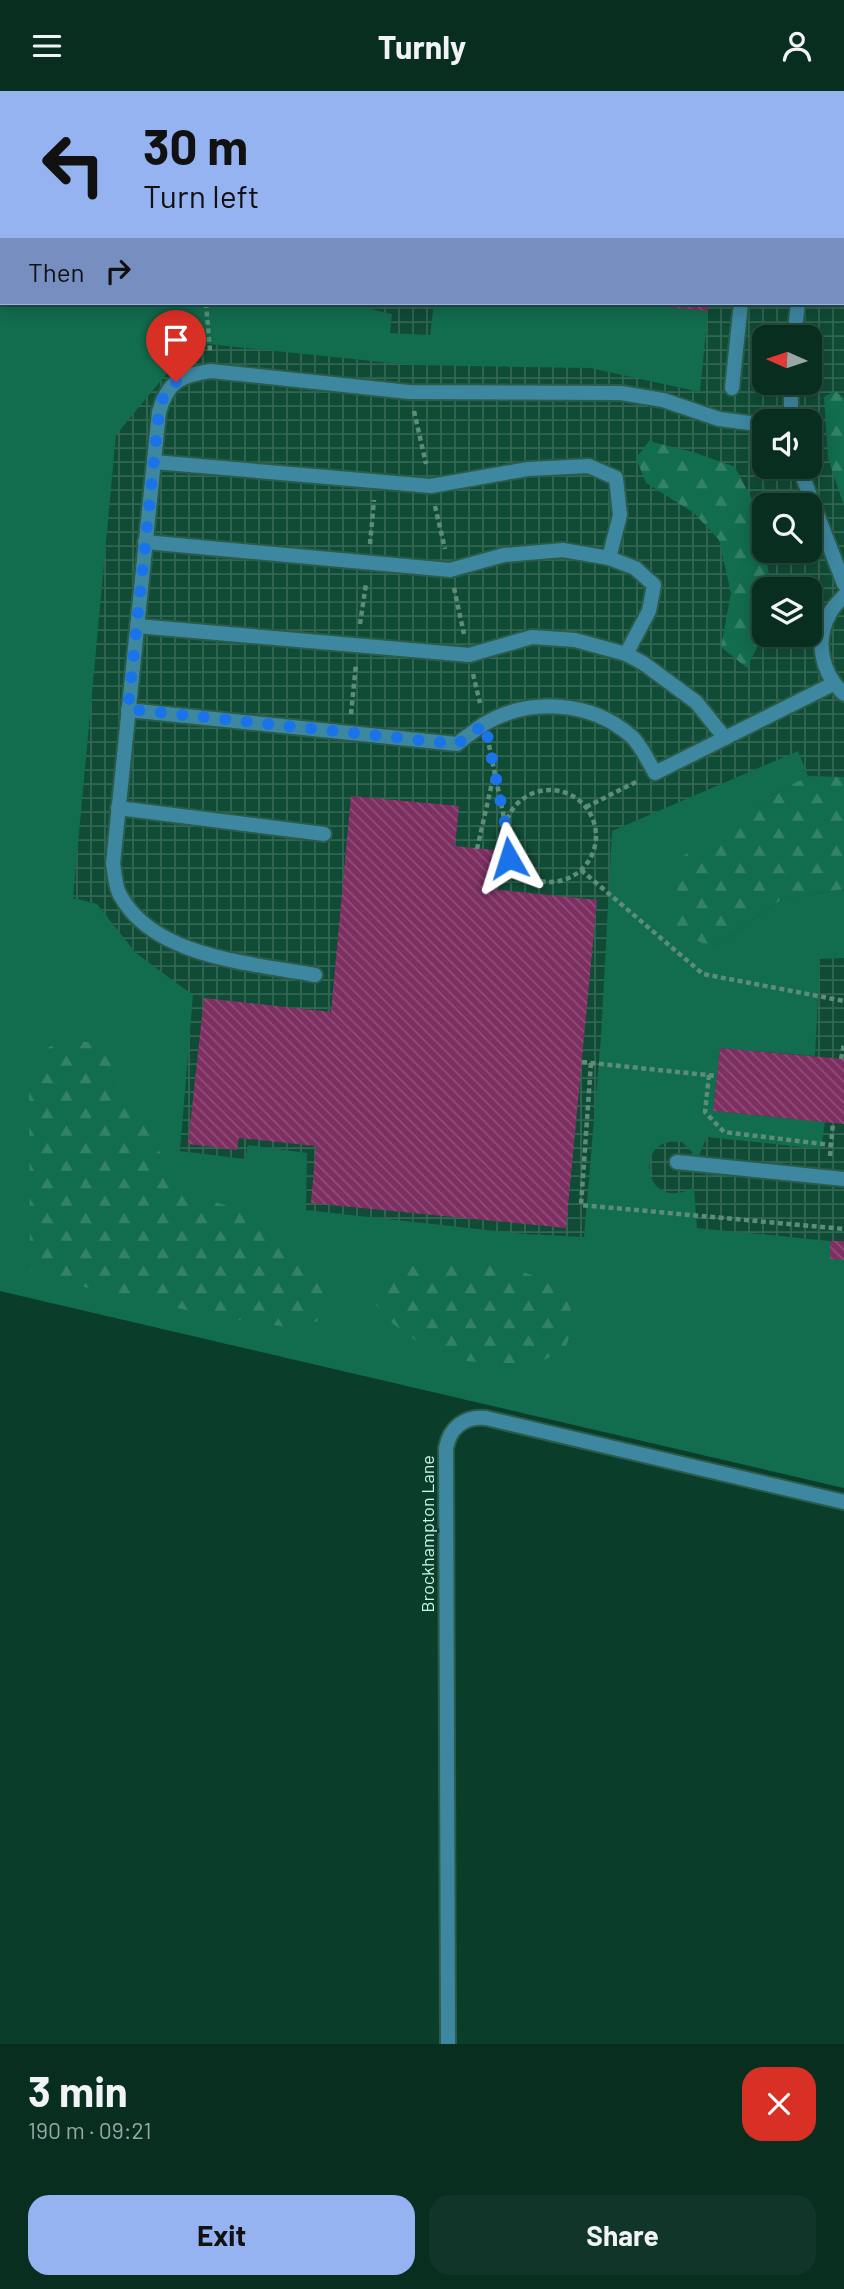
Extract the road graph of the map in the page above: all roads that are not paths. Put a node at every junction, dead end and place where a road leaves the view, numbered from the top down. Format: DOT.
graph roads {
  1 [pos="741,305"];
  2 [pos="798,305"];
  3 [pos="795,325"];
  4 [pos="732,388"];
  5 [pos="752,423"];
  6 [pos="153,462"];
  7 [pos="804,479"];
  8 [pos="145,542"];
  9 [pos="610,558"];
  10 [pos="844,584"];
  11 [pos="844,596"];
  12 [pos="137,627"];
  13 [pos="626,654"];
  14 [pos="833,684"];
  15 [pos="844,694"];
  16 [pos="128,709"];
  17 [pos="725,738"];
  18 [pos="118,808"];
  19 [pos="324,834"];
  20 [pos="315,975"];
  21 [pos="677,1162"];
  22 [pos="844,1179"];
  23 [pos="844,1502"];
  24 [pos="448,2044"];
  1 -- 4 [label="street"];
  2 -- 3 [label="street"];
  5 -- 6 [label="street"];
  6 -- 8 [label="street"];
  6 -- 9 [label="street"];
  7 -- 10 [label="street"];
  8 -- 9 [label="street"];
  8 -- 12 [label="street"];
  9 -- 13 [label="street"];
  11 -- 14 [label="street"];
  12 -- 13 [label="street"];
  12 -- 16 [label="street"];
  13 -- 17 [label="street"];
  14 -- 15 [label="street"];
  14 -- 17 [label="street"];
  16 -- 17 [label="street"];
  16 -- 18 [label="street"];
  18 -- 19 [label="street"];
  18 -- 20 [label="street"];
  21 -- 22 [label="street"];
  23 -- 24 [label="street, Brockhampton Lane"];
}
